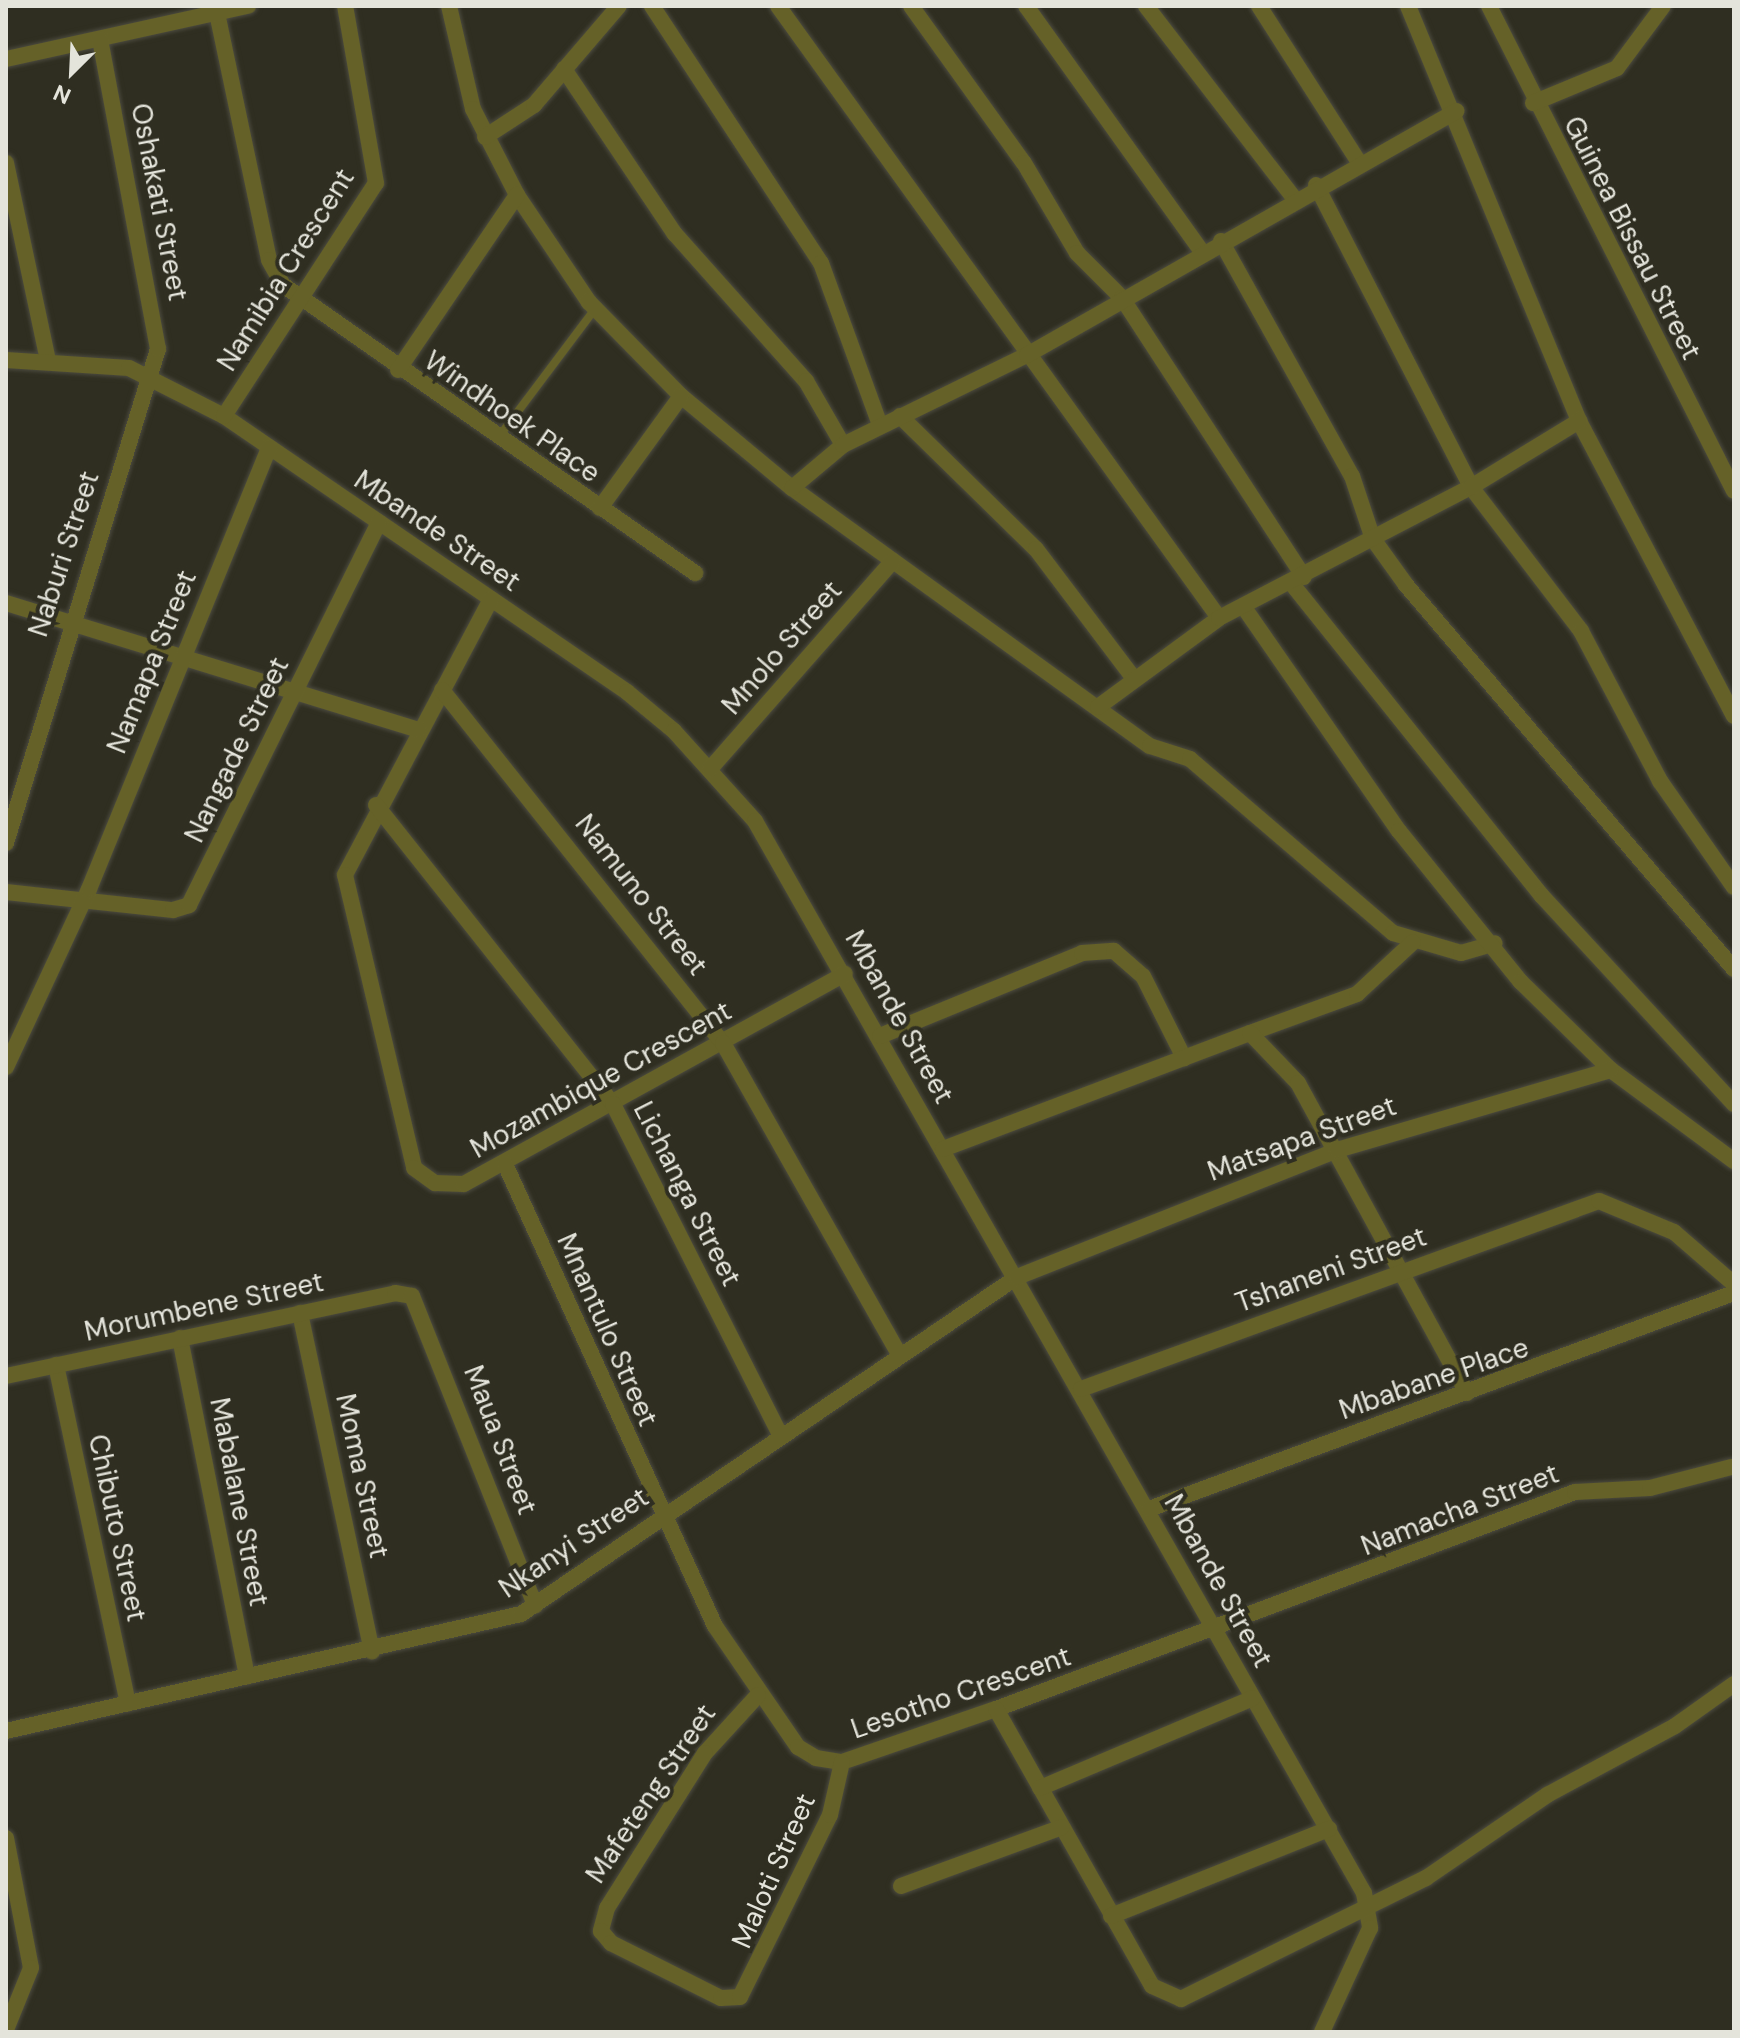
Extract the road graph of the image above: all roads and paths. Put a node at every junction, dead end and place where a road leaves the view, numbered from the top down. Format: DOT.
graph roads {
  1 [pos="248,6"];
  2 [pos="345,6"];
  3 [pos="449,6"];
  4 [pos="652,6"];
  5 [pos="778,6"];
  6 [pos="911,6"];
  7 [pos="1026,6"];
  8 [pos="1146,6"];
  9 [pos="1259,6"];
  10 [pos="1408,6"];
  11 [pos="1489,6"];
  12 [pos="1663,6"];
  13 [pos="611,9"];
  14 [pos="217,13"];
  15 [pos="100,39"];
  16 [pos="6,59"];
  17 [pos="564,69"];
  18 [pos="1533,103"];
  19 [pos="1456,111"];
  20 [pos="485,137"];
  21 [pos="1358,161"];
  22 [pos="6,163"];
  23 [pos="1316,185"];
  24 [pos="517,195"];
  25 [pos="1294,198"];
  26 [pos="1221,241"];
  27 [pos="1202,252"];
  28 [pos="1122,298"];
  29 [pos="300,303"];
  30 [pos="595,309"];
  31 [pos="1027,355"];
  32 [pos="6,360"];
  33 [pos="48,361"];
  34 [pos="398,370"];
  35 [pos="149,375"];
  36 [pos="681,396"];
  37 [pos="224,416"];
  38 [pos="900,416"];
  39 [pos="1579,421"];
  40 [pos="880,425"];
  41 [pos="497,438"];
  42 [pos="843,445"];
  43 [pos="269,447"];
  44 [pos="1471,487"];
  45 [pos="792,488"];
  46 [pos="1734,491"];
  47 [pos="600,508"];
  48 [pos="379,523"];
  49 [pos="1373,539"];
  50 [pos="893,561"];
  51 [pos="695,573"];
  52 [pos="1298,580"];
  53 [pos="491,599"];
  54 [pos="6,603"];
  55 [pos="1243,606"];
  56 [pos="1219,618"];
  57 [pos="69,621"];
  58 [pos="180,656"];
  59 [pos="1132,676"];
  60 [pos="442,690"];
  61 [pos="295,691"];
  62 [pos="1098,707"];
  63 [pos="1734,716"];
  64 [pos="419,730"];
  65 [pos="710,769"];
  66 [pos="376,805"];
  67 [pos="6,843"];
  68 [pos="1734,887"];
  69 [pos="6,892"];
  70 [pos="86,897"];
  71 [pos="1413,942"];
  72 [pos="1495,943"];
  73 [pos="1734,969"];
  74 [pos="845,974"];
  75 [pos="1250,1033"];
  76 [pos="880,1036"];
  77 [pos="723,1043"];
  78 [pos="1184,1058"];
  79 [pos="6,1067"];
  80 [pos="1611,1070"];
  81 [pos="613,1104"];
  82 [pos="1734,1104"];
  83 [pos="943,1149"];
  84 [pos="1337,1150"];
  85 [pos="1734,1161"];
  86 [pos="505,1164"];
  87 [pos="1404,1272"];
  88 [pos="1017,1277"];
  89 [pos="1734,1284"];
  90 [pos="1734,1293"];
  91 [pos="412,1296"];
  92 [pos="300,1313"];
  93 [pos="180,1338"];
  94 [pos="899,1354"];
  95 [pos="56,1365"];
  96 [pos="6,1376"];
  97 [pos="1081,1389"];
  98 [pos="1467,1393"];
  99 [pos="779,1433"];
  100 [pos="1733,1468"];
  101 [pos="1149,1509"];
  102 [pos="663,1516"];
  103 [pos="535,1605"];
  104 [pos="1214,1630"];
  105 [pos="372,1651"];
  106 [pos="247,1676"];
  107 [pos="1734,1684"];
  108 [pos="758,1695"];
  109 [pos="1253,1698"];
  110 [pos="128,1703"];
  111 [pos="996,1709"];
  112 [pos="6,1731"];
  113 [pos="842,1762"];
  114 [pos="1040,1788"];
  115 [pos="1062,1827"];
  116 [pos="1329,1829"];
  117 [pos="6,1838"];
  118 [pos="901,1886"];
  119 [pos="1370,1908"];
  120 [pos="1111,1916"];
  121 [pos="740,1997"];
  122 [pos="6,2030"];
  123 [pos="1322,2032"];
  1 -- 14 [label="street"];
  2 -- 29 [label="street, Namibia Crescent"];
  3 -- 20 [label="street"];
  4 -- 40 [label="street"];
  5 -- 31 [label="street"];
  6 -- 28 [label="street"];
  7 -- 27 [label="street"];
  8 -- 25 [label="street"];
  9 -- 21 [label="street"];
  10 -- 19 [label="street"];
  11 -- 18 [label="street, Guinea Bissau Street"];
  12 -- 18 [label="street"];
  13 -- 17 [label="street"];
  14 -- 15 [label="street"];
  14 -- 29 [label="street, Windhoek Place"];
  15 -- 16 [label="street"];
  15 -- 35 [label="street, Oshakati Street"];
  17 -- 20 [label="street"];
  17 -- 42 [label="street"];
  18 -- 46 [label="street, Guinea Bissau Street"];
  19 -- 21 [label="street"];
  19 -- 39 [label="street"];
  20 -- 24 [label="street"];
  21 -- 23 [label="street"];
  22 -- 33 [label="street"];
  23 -- 25 [label="street"];
  23 -- 44 [label="street"];
  24 -- 30 [label="street"];
  24 -- 34 [label="street"];
  25 -- 26 [label="street"];
  26 -- 27 [label="street"];
  26 -- 49 [label="street"];
  27 -- 28 [label="street"];
  28 -- 31 [label="street"];
  28 -- 52 [label="street"];
  29 -- 34 [label="street, Windhoek Place"];
  29 -- 37 [label="street, Namibia Crescent"];
  30 -- 36 [label="street"];
  30 -- 41 [label="lane"];
  31 -- 38 [label="street"];
  31 -- 56 [label="street"];
  32 -- 33 [label="street, Mbande Street"];
  33 -- 35 [label="street, Mbande Street"];
  34 -- 41 [label="street, Windhoek Place"];
  35 -- 37 [label="street, Mbande Street"];
  35 -- 57 [label="street, Naburi Street"];
  36 -- 45 [label="street"];
  36 -- 47 [label="street"];
  37 -- 43 [label="street, Mbande Street"];
  38 -- 40 [label="street"];
  38 -- 59 [label="street"];
  39 -- 44 [label="street"];
  39 -- 63 [label="street"];
  40 -- 42 [label="street"];
  41 -- 47 [label="street, Windhoek Place"];
  42 -- 45 [label="street"];
  43 -- 48 [label="street, Mbande Street"];
  43 -- 58 [label="street, Namapa Street"];
  44 -- 49 [label="street"];
  44 -- 68 [label="street"];
  45 -- 50 [label="street"];
  47 -- 51 [label="street, Windhoek Place"];
  48 -- 53 [label="street, Mbande Street"];
  48 -- 61 [label="street, Nangade Street"];
  49 -- 52 [label="street"];
  49 -- 73 [label="street"];
  50 -- 62 [label="street"];
  50 -- 65 [label="street, Mnolo Street"];
  52 -- 55 [label="street"];
  52 -- 82 [label="street"];
  53 -- 60 [label="street, Mozambique Crescent"];
  53 -- 65 [label="street, Mbande Street"];
  54 -- 57 [label="street"];
  55 -- 56 [label="street"];
  55 -- 72 [label="street"];
  56 -- 59 [label="street"];
  57 -- 58 [label="street"];
  57 -- 67 [label="street, Naburi Street"];
  58 -- 61 [label="street"];
  58 -- 70 [label="street, Namapa Street"];
  59 -- 62 [label="street"];
  60 -- 64 [label="street, Mozambique Crescent"];
  60 -- 77 [label="street, Namuno Street"];
  61 -- 64 [label="street"];
  61 -- 70 [label="street, Nangade Street"];
  62 -- 71 [label="street"];
  64 -- 66 [label="street, Mozambique Crescent"];
  65 -- 74 [label="street, Mbande Street"];
  66 -- 81 [label="street, Lichanga Street"];
  66 -- 86 [label="street, Mozambique Crescent"];
  69 -- 70 [label="street, Nangade Street"];
  70 -- 79 [label="street, Namapa Street"];
  71 -- 72 [label="street"];
  71 -- 75 [label="street"];
  72 -- 80 [label="street"];
  74 -- 76 [label="street, Mbande Street"];
  74 -- 77 [label="street, Mozambique Crescent"];
  75 -- 78 [label="street"];
  75 -- 84 [label="street"];
  76 -- 78 [label="street"];
  76 -- 83 [label="street, Mbande Street"];
  77 -- 81 [label="street, Mozambique Crescent"];
  77 -- 94 [label="street, Namuno Street"];
  78 -- 83 [label="street"];
  80 -- 84 [label="street, Matsapa Street"];
  80 -- 85 [label="street"];
  81 -- 86 [label="street, Mozambique Crescent"];
  81 -- 99 [label="street, Lichanga Street"];
  83 -- 88 [label="street, Mbande Street"];
  84 -- 87 [label="street"];
  84 -- 88 [label="street, Matsapa Street"];
  86 -- 102 [label="street, Mnantulo Street"];
  87 -- 89 [label="street, Tshaneni Street"];
  87 -- 97 [label="street, Tshaneni Street"];
  87 -- 98 [label="street"];
  88 -- 94 [label="street, Nkanyi Street"];
  88 -- 97 [label="street, Mbande Street"];
  90 -- 98 [label="street, Mbabane Place"];
  91 -- 92 [label="street, Morumbene Street"];
  91 -- 103 [label="street, Maua Street"];
  92 -- 93 [label="street, Morumbene Street"];
  92 -- 105 [label="street, Moma Street"];
  93 -- 95 [label="street, Morumbene Street"];
  93 -- 106 [label="street, Mabalane Street"];
  94 -- 99 [label="street, Nkanyi Street"];
  95 -- 96 [label="street, Morumbene Street"];
  95 -- 110 [label="street, Chibuto Street"];
  97 -- 101 [label="street, Mbande Street"];
  98 -- 101 [label="street, Mbabane Place"];
  99 -- 102 [label="street, Nkanyi Street"];
  100 -- 104 [label="street, Namacha Street"];
  101 -- 104 [label="street, Mbande Street"];
  102 -- 103 [label="street, Nkanyi Street"];
  102 -- 108 [label="street, Lesotho Crescent"];
  103 -- 105 [label="street, Nkanyi Street"];
  104 -- 109 [label="street, Mbande Street"];
  104 -- 111 [label="street, Lesotho Crescent"];
  105 -- 106 [label="street, Nkanyi Street"];
  106 -- 110 [label="street, Nkanyi Street"];
  107 -- 119 [label="street"];
  108 -- 113 [label="street, Lesotho Crescent"];
  108 -- 121 [label="street, Mafeteng Street"];
  109 -- 114 [label="street"];
  109 -- 116 [label="street, Mbande Street"];
  110 -- 112 [label="street, Nkanyi Street"];
  111 -- 113 [label="street, Lesotho Crescent"];
  111 -- 114 [label="street"];
  113 -- 121 [label="street, Maloti Street"];
  114 -- 115 [label="street"];
  115 -- 118 [label="street"];
  115 -- 120 [label="street"];
  116 -- 119 [label="street, Mbande Street"];
  116 -- 120 [label="street"];
  117 -- 122 [label="street"];
  119 -- 120 [label="street"];
  119 -- 123 [label="street"];
}
